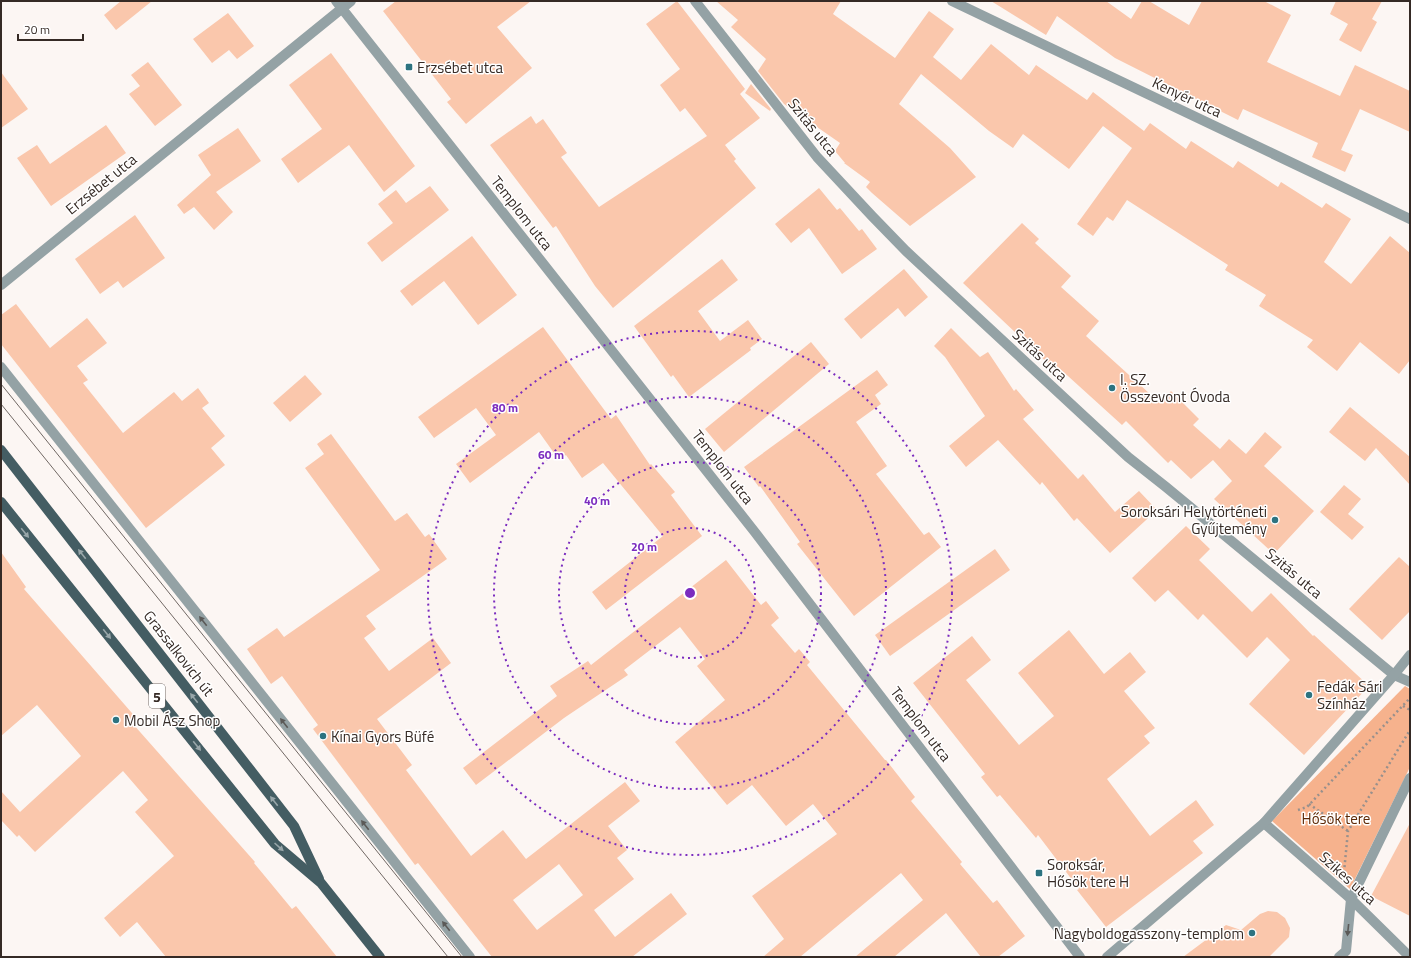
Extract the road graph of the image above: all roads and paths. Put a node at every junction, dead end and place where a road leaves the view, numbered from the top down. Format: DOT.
graph roads {
  1 [pos="351,1"];
  2 [pos="695,1"];
  3 [pos="952,1"];
  4 [pos="339,5"];
  5 [pos="1410,220"];
  6 [pos="1,285"];
  7 [pos="1,367"];
  8 [pos="1,450"];
  9 [pos="1,502"];
  10 [pos="1410,655"];
  11 [pos="1394,676"];
  12 [pos="1410,682"];
  13 [pos="1410,698"];
  14 [pos="1402,706"];
  15 [pos="1410,710"];
  16 [pos="1410,730"];
  17 [pos="1410,778"];
  18 [pos="1309,804"];
  19 [pos="1292,812"];
  20 [pos="1264,823"];
  21 [pos="1348,831"];
  22 [pos="321,883"];
  23 [pos="1343,892"];
  24 [pos="1351,899"];
  25 [pos="380,957"];
  26 [pos="470,957"];
  27 [pos="1080,957"];
  28 [pos="1107,957"];
  29 [pos="1339,957"];
  30 [pos="1410,957"];
  1 -- 4 [label="street, Erzsébet utca"];
  2 -- 11 [label="street, Szitás utca"];
  3 -- 5 [label="street, Kenyér utca"];
  4 -- 6 [label="street, Erzsébet utca"];
  4 -- 27 [label="street, Templom utca"];
  26 -- 7 [label="street, one-way"];
  22 -- 8 [label="main road, Grassalkovich út / 5, one-way"];
  9 -- 22 [label="main road, Grassalkovich út / 5, one-way"];
  10 -- 11 [label="street"];
  11 -- 12 [label="street, Szitás utca"];
  11 -- 20 [label="street"];
  13 -- 14 [label="path"];
  14 -- 15 [label="path"];
  14 -- 18 [label="path"];
  16 -- 21 [label="path"];
  17 -- 24 [label="street"];
  18 -- 19 [label="path"];
  18 -- 21 [label="path"];
  20 -- 23 [label="street, Szikes utca"];
  20 -- 28 [label="street"];
  21 -- 23 [label="path"];
  22 -- 25 [label="main road, Grassalkovich út / 5"];
  23 -- 24 [label="street, Szikes utca"];
  24 -- 29 [label="street, one-way"];
  24 -- 30 [label="street, Szikes utca"];
}
